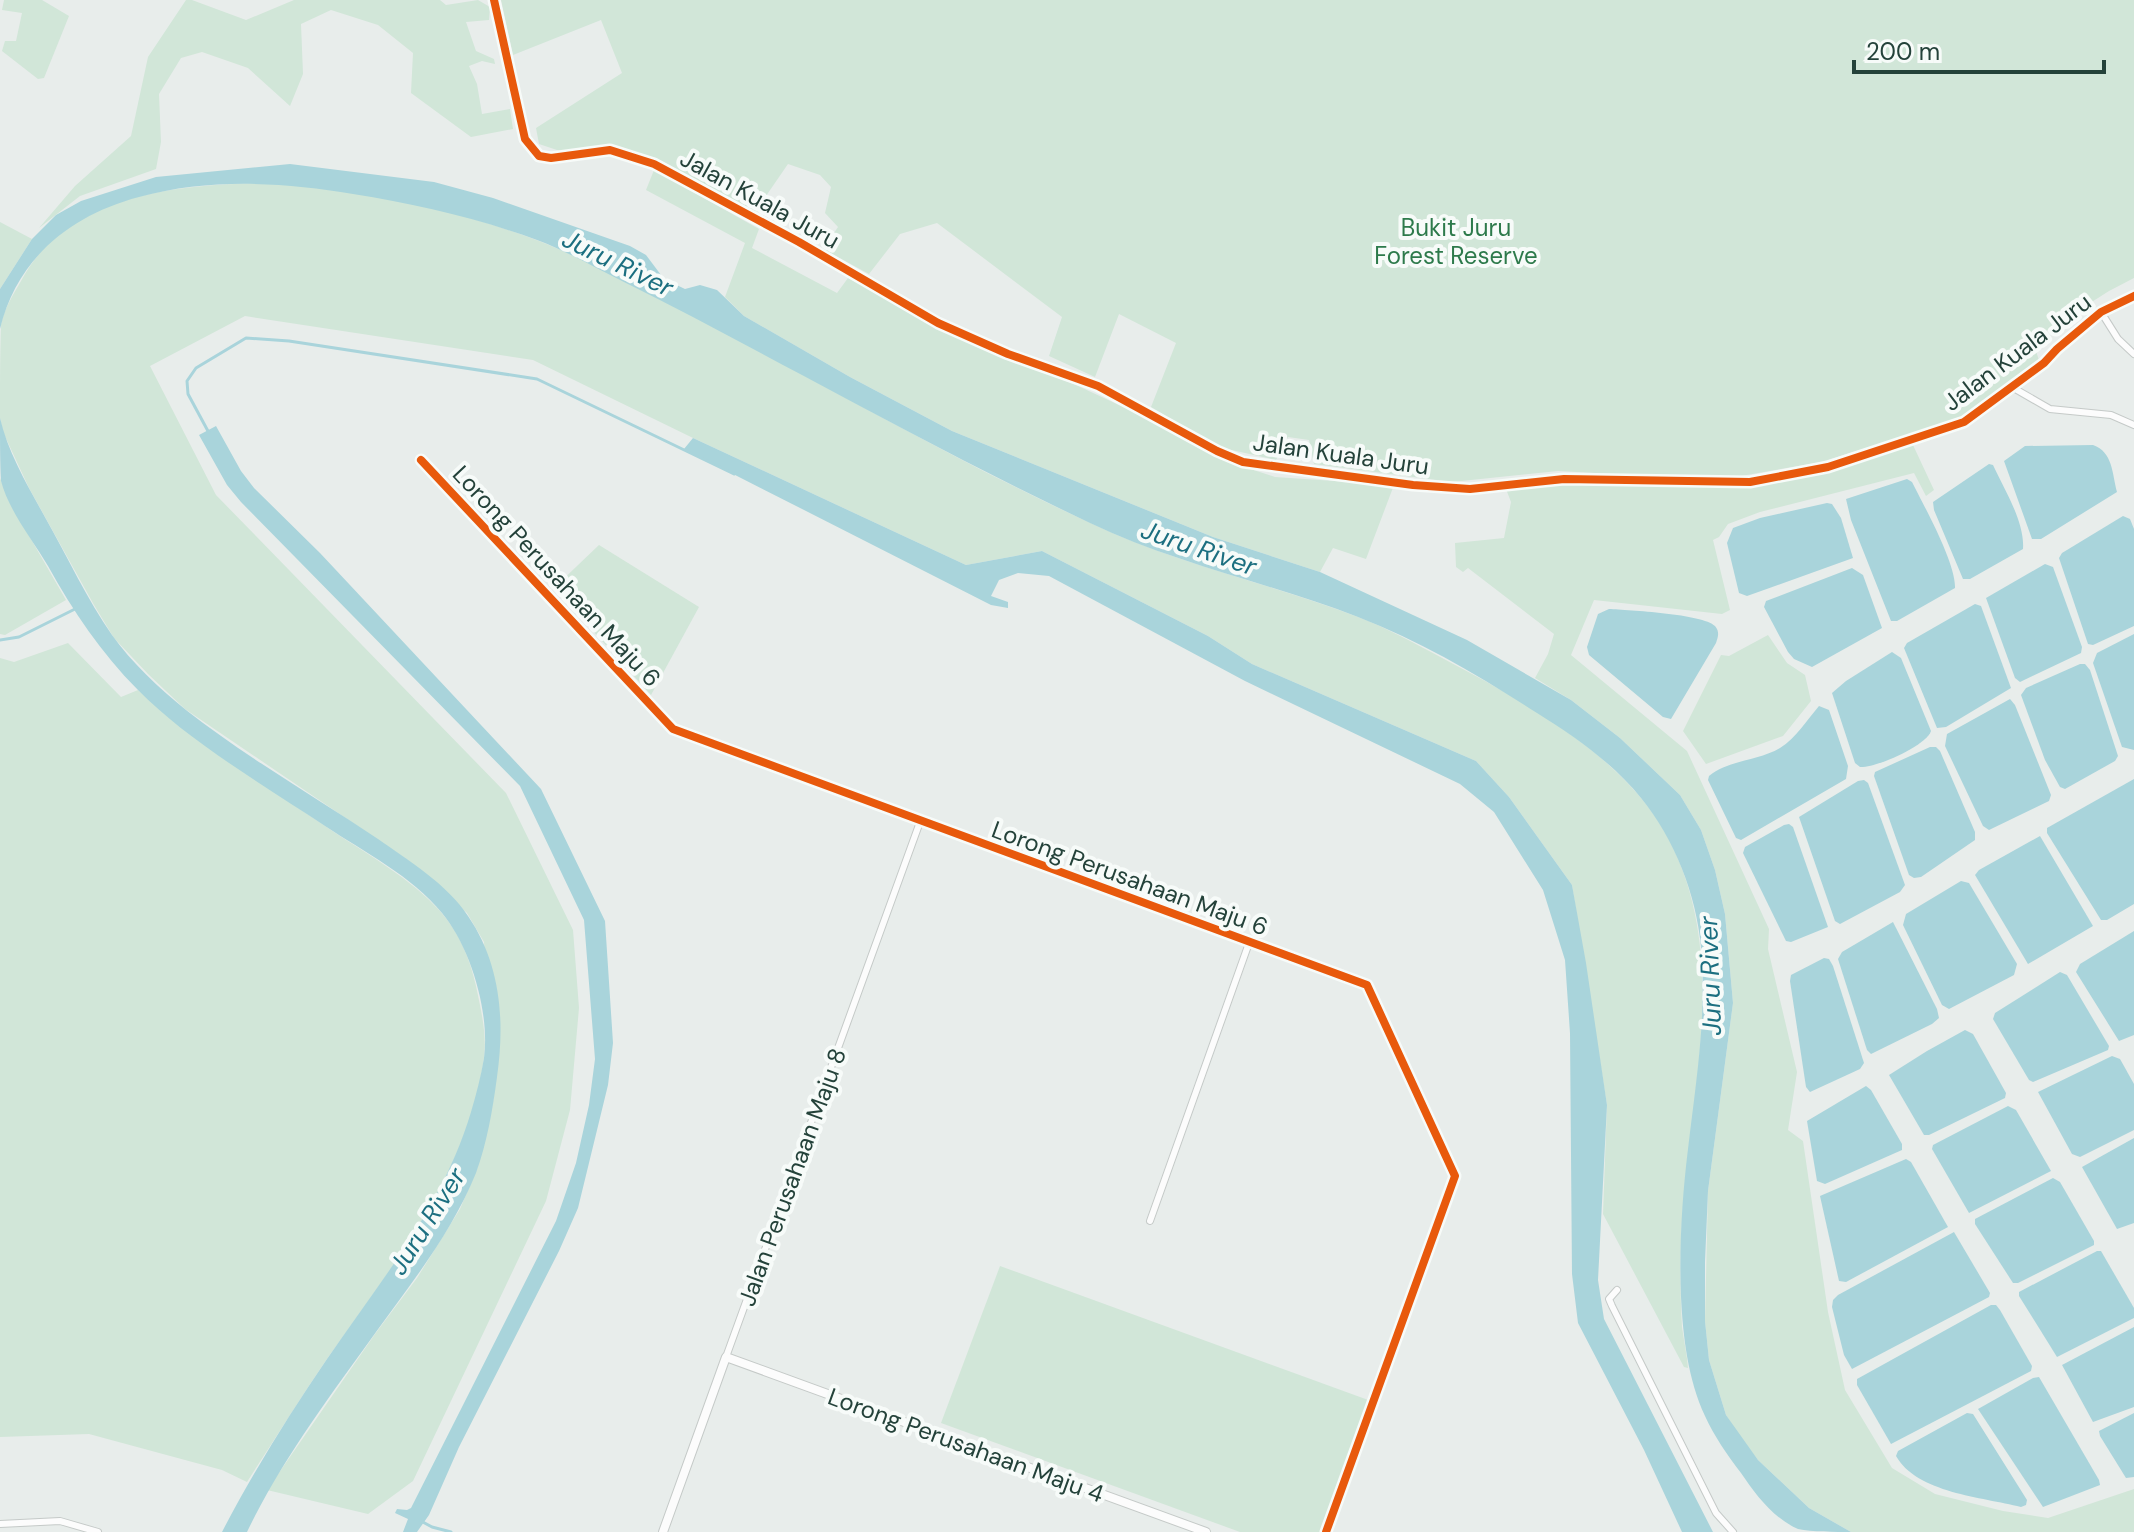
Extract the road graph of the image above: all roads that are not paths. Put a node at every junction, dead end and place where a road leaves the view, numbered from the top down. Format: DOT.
graph roads {
  1 [pos="494,0"];
  2 [pos="2134,296"];
  3 [pos="2101,312"];
  4 [pos="2134,354"];
  5 [pos="2010,386"];
  6 [pos="2134,425"];
  7 [pos="421,460"];
  8 [pos="920,822"];
  9 [pos="1249,943"];
  10 [pos="1150,1221"];
  11 [pos="1617,1290"];
  12 [pos="726,1357"];
  13 [pos="0,1524"];
  14 [pos="72,1529"];
  15 [pos="98,1532"];
  16 [pos="663,1532"];
  17 [pos="1206,1532"];
  18 [pos="1326,1532"];
  19 [pos="1733,1532"];
  1 -- 5 [label="street, Jalan Kuala Juru"];
  2 -- 3 [label="street, Jalan Kuala Juru"];
  3 -- 4 [label="street"];
  3 -- 5 [label="street, Jalan Kuala Juru"];
  5 -- 6 [label="street"];
  7 -- 8 [label="street, Lorong Perusahaan Maju 6"];
  8 -- 9 [label="street, Lorong Perusahaan Maju 6"];
  8 -- 12 [label="street, Jalan Perusahaan Maju 8"];
  9 -- 10 [label="street"];
  9 -- 18 [label="street, Lorong Perusahaan Maju 6"];
  11 -- 19 [label="street"];
  12 -- 16 [label="street, Jalan Perusahaan Maju 8"];
  12 -- 17 [label="street, Lorong Perusahaan Maju 4"];
  13 -- 14 [label="street"];
  14 -- 15 [label="street"];
}
